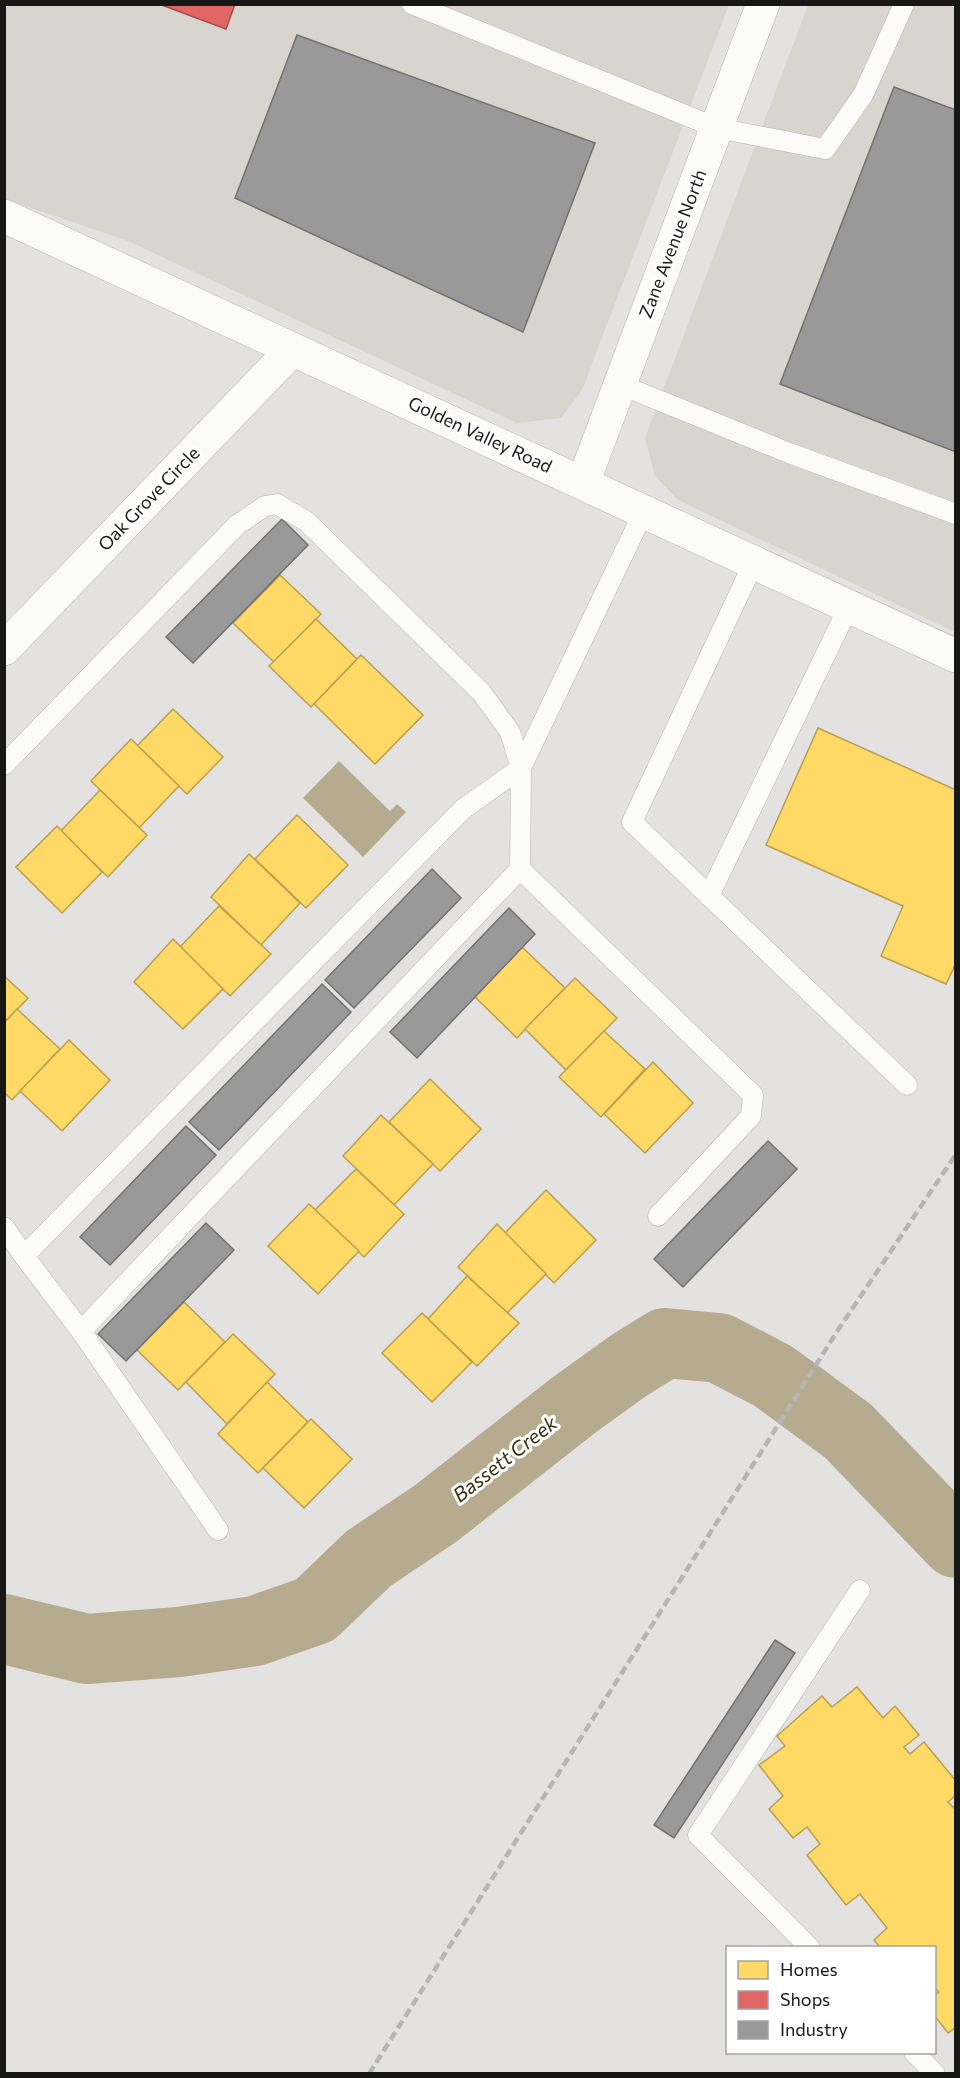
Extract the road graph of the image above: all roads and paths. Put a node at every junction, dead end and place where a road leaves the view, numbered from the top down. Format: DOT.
graph roads {
  1 [pos="412,4"];
  2 [pos="763,4"];
  3 [pos="904,4"];
  4 [pos="717,128"];
  5 [pos="4,216"];
  6 [pos="292,350"];
  7 [pos="621,385"];
  8 [pos="583,483"];
  9 [pos="644,511"];
  10 [pos="956,514"];
  11 [pos="754,562"];
  12 [pos="849,606"];
  13 [pos="4,649"];
  14 [pos="956,656"];
  15 [pos="4,765"];
  16 [pos="521,768"];
  17 [pos="520,869"];
  18 [pos="709,896"];
  19 [pos="907,1085"];
  20 [pos="658,1216"];
  21 [pos="4,1227"];
  22 [pos="24,1256"];
  23 [pos="81,1331"];
  24 [pos="218,1530"];
  25 [pos="860,1590"];
  26 [pos="809,1946"];
  27 [pos="916,2054"];
  28 [pos="935,2073"];
  1 -- 4 [label="lane"];
  2 -- 4 [label="street, Zane Avenue North"];
  3 -- 4 [label="lane"];
  4 -- 7 [label="street, Zane Avenue North"];
  5 -- 6 [label="street, Golden Valley Road"];
  6 -- 8 [label="street, Golden Valley Road"];
  6 -- 13 [label="street, Oak Grove Circle"];
  7 -- 8 [label="street, Zane Avenue North"];
  7 -- 10 [label="lane"];
  8 -- 9 [label="street, Golden Valley Road"];
  9 -- 11 [label="street, Golden Valley Road"];
  9 -- 16 [label="lane"];
  11 -- 12 [label="street, Golden Valley Road"];
  11 -- 18 [label="lane"];
  12 -- 14 [label="street, Golden Valley Road"];
  12 -- 18 [label="lane"];
  15 -- 16 [label="lane"];
  16 -- 17 [label="lane"];
  16 -- 22 [label="lane"];
  17 -- 20 [label="lane"];
  17 -- 23 [label="lane"];
  18 -- 19 [label="lane"];
  21 -- 22 [label="lane"];
  22 -- 23 [label="lane"];
  23 -- 24 [label="lane"];
  25 -- 26 [label="lane"];
  27 -- 28 [label="lane"];
}
